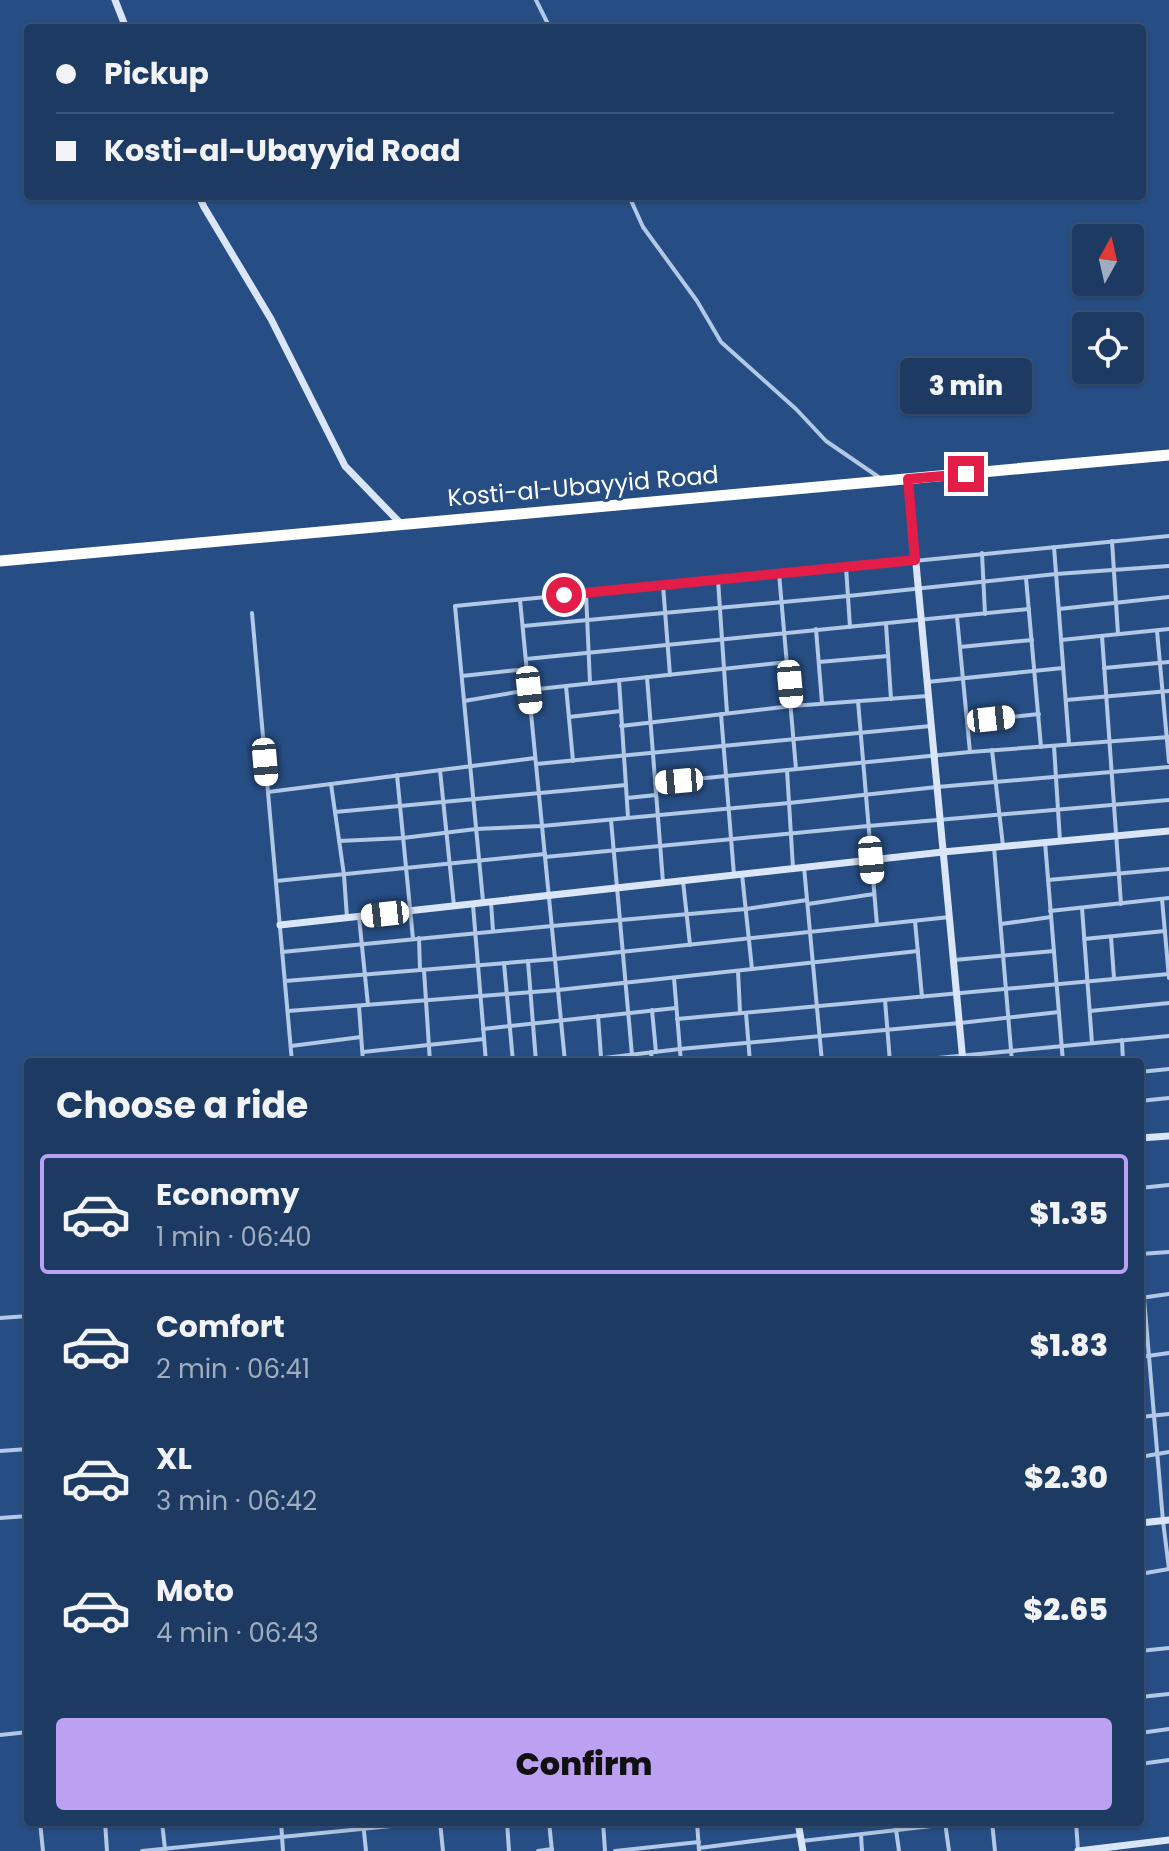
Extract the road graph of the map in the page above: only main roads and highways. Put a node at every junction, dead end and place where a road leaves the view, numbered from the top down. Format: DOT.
graph roads {
  1 [pos="1169,455"];
  2 [pos="0,561"];
  1 -- 2 [label="highway, Kosti-al-Ubayyid Road"];
}
